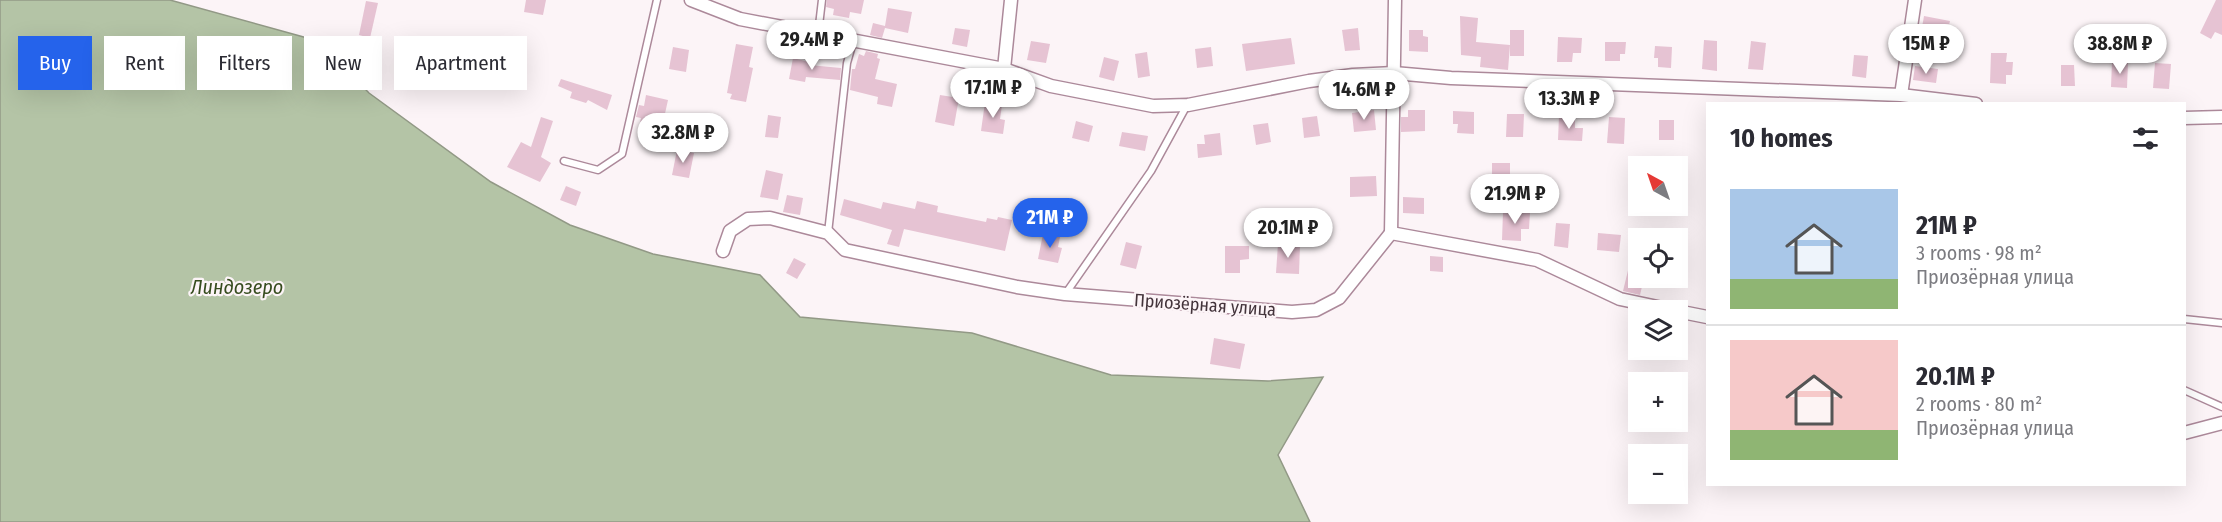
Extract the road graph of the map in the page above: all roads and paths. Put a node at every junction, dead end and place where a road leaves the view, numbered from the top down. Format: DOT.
graph roads {
  1 [pos="657,0"];
  2 [pos="691,0"];
  3 [pos="822,0"];
  4 [pos="1011,0"];
  5 [pos="1395,0"];
  6 [pos="1915,0"];
  7 [pos="818,35"];
  8 [pos="853,42"];
  9 [pos="1004,69"];
  10 [pos="1394,73"];
  11 [pos="1901,95"];
  12 [pos="1959,102"];
  13 [pos="1188,105"];
  14 [pos="2222,117"];
  15 [pos="2186,118"];
  16 [pos="564,161"];
  17 [pos="828,233"];
  18 [pos="1391,233"];
  19 [pos="723,251"];
  20 [pos="1065,294"];
  21 [pos="1628,301"];
  22 [pos="1688,313"];
  23 [pos="1706,317"];
  24 [pos="2186,319"];
  25 [pos="2222,323"];
  26 [pos="2186,391"];
  27 [pos="2222,407"];
  28 [pos="2222,423"];
  29 [pos="2186,432"];
  1 -- 16 [label="lane"];
  2 -- 7 [label="street"];
  3 -- 7 [label="lane"];
  4 -- 9 [label="street"];
  5 -- 10 [label="street"];
  6 -- 11 [label="street"];
  7 -- 8 [label="street"];
  8 -- 9 [label="street"];
  8 -- 17 [label="lane"];
  9 -- 13 [label="street"];
  10 -- 11 [label="street"];
  10 -- 13 [label="street"];
  10 -- 18 [label="street"];
  11 -- 12 [label="street"];
  13 -- 20 [label="lane"];
  14 -- 15 [label="street"];
  17 -- 19 [label="street, Приозёрная улица"];
  17 -- 20 [label="street, Приозёрная улица"];
  18 -- 20 [label="street, Приозёрная улица"];
  18 -- 21 [label="street"];
  22 -- 23 [label="street"];
  24 -- 25 [label="lane"];
  26 -- 27 [label="lane"];
  28 -- 29 [label="street"];
}
